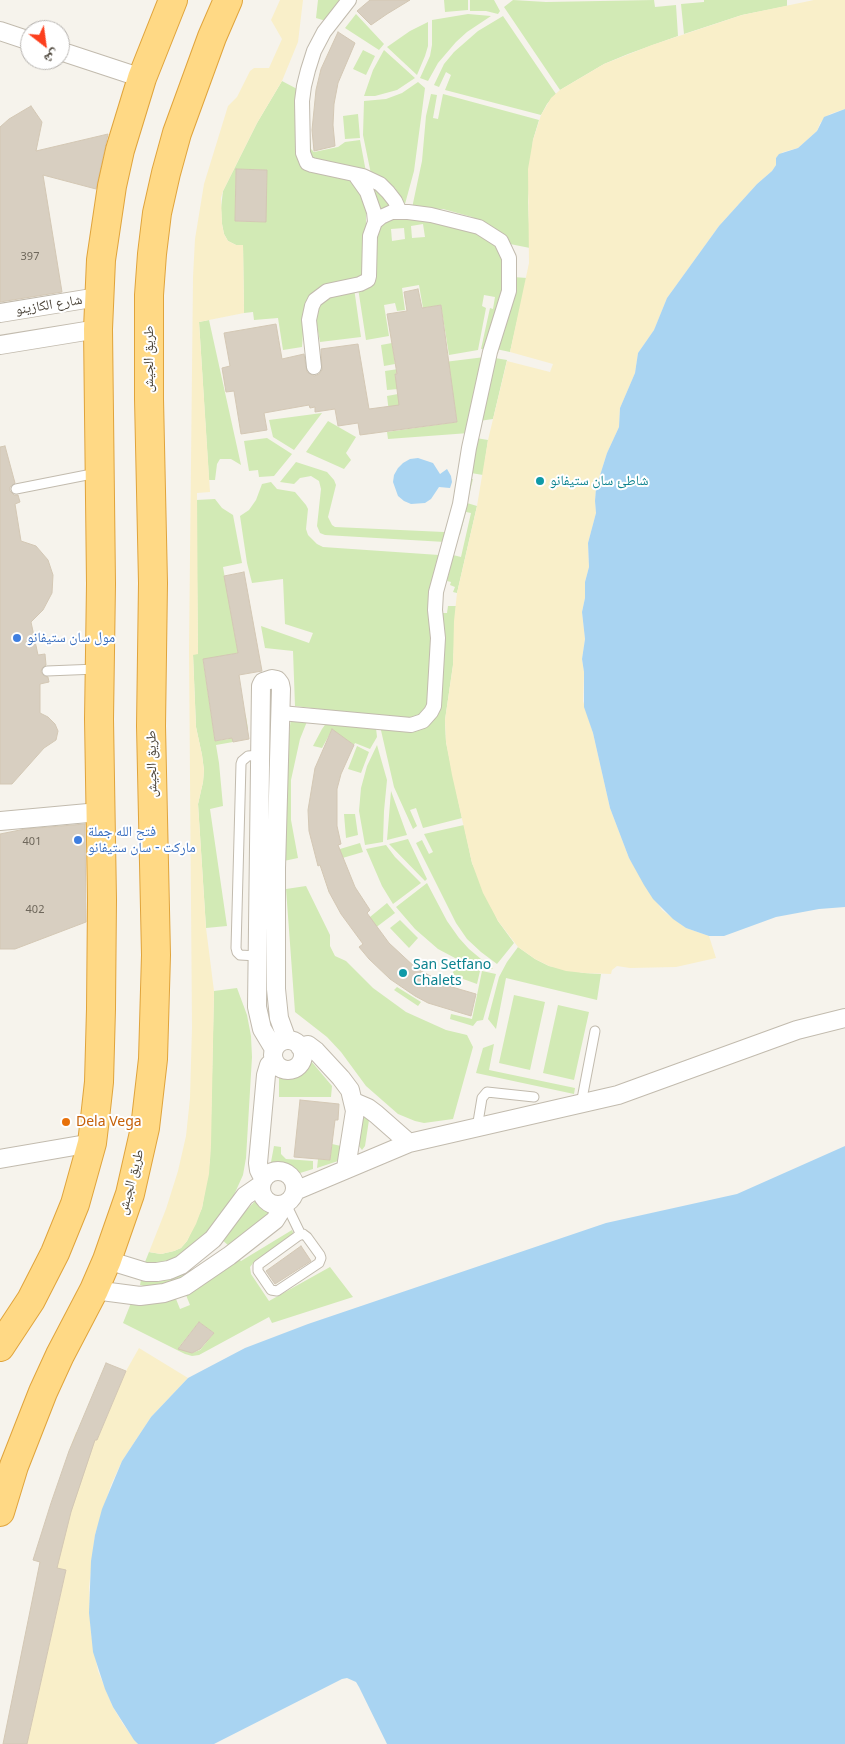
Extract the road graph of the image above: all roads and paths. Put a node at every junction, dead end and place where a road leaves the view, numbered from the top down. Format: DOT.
graph roads {
  1 [pos="173,0"];
  2 [pos="228,0"];
  3 [pos="350,0"];
  4 [pos="0,31"];
  5 [pos="20,38"];
  6 [pos="70,54"];
  7 [pos="142,78"];
  8 [pos="355,175"];
  9 [pos="400,212"];
  10 [pos="375,222"];
  11 [pos="98,297"];
  12 [pos="0,314"];
  13 [pos="98,329"];
  14 [pos="0,346"];
  15 [pos="314,367"];
  16 [pos="100,473"];
  17 [pos="16,489"];
  18 [pos="99,669"];
  19 [pos="47,671"];
  20 [pos="281,713"];
  21 [pos="99,812"];
  22 [pos="0,821"];
  23 [pos="845,1018"];
  24 [pos="595,1031"];
  25 [pos="284,1049"];
  26 [pos="534,1096"];
  27 [pos="354,1102"];
  28 [pos="581,1104"];
  29 [pos="476,1128"];
  30 [pos="409,1142"];
  31 [pos="92,1143"];
  32 [pos="0,1159"];
  33 [pos="346,1168"];
  34 [pos="262,1182"];
  35 [pos="287,1200"];
  36 [pos="301,1234"];
  37 [pos="216,1237"];
  38 [pos="232,1254"];
  39 [pos="190,1259"];
  40 [pos="107,1260"];
  41 [pos="203,1276"];
  42 [pos="94,1290"];
  43 [pos="0,1347"];
  44 [pos="0,1512"];
  1 -- 7 [label="highway"];
  2 -- 40 [label="highway, طريق الجيش"];
  3 -- 8 [label="street"];
  4 -- 5 [label="street"];
  6 -- 7 [label="street"];
  7 -- 11 [label="highway"];
  8 -- 9 [label="street"];
  8 -- 10 [label="street"];
  9 -- 10 [label="street"];
  9 -- 20 [label="street"];
  10 -- 15 [label="street"];
  11 -- 12 [label="street, شارع الكازينو"];
  11 -- 13 [label="highway"];
  13 -- 14 [label="street"];
  13 -- 16 [label="highway"];
  16 -- 17 [label="lane"];
  16 -- 18 [label="highway"];
  18 -- 19 [label="lane"];
  18 -- 21 [label="highway"];
  20 -- 25 [label="street"];
  20 -- 25 [label="street"];
  21 -- 22 [label="street"];
  21 -- 31 [label="highway"];
  23 -- 28 [label="street"];
  24 -- 28 [label="lane"];
  25 -- 27 [label="street"];
  25 -- 34 [label="street"];
  26 -- 29 [label="lane"];
  27 -- 30 [label="street"];
  27 -- 33 [label="street"];
  28 -- 29 [label="street"];
  29 -- 30 [label="street"];
  30 -- 33 [label="street"];
  31 -- 32 [label="street"];
  31 -- 43 [label="highway"];
  33 -- 35 [label="street"];
  34 -- 35 [label="street"];
  34 -- 35 [label="street"];
  34 -- 37 [label="street"];
  35 -- 36 [label="lane"];
  35 -- 38 [label="street"];
  36 -- 36 [label="lane"];
  37 -- 38 [label="street"];
  37 -- 39 [label="street"];
  38 -- 41 [label="street"];
  39 -- 40 [label="street"];
  39 -- 41 [label="street"];
  40 -- 42 [label="highway, طريق الجيش"];
  41 -- 42 [label="street"];
  42 -- 44 [label="highway, طريق الجيش"];
}
